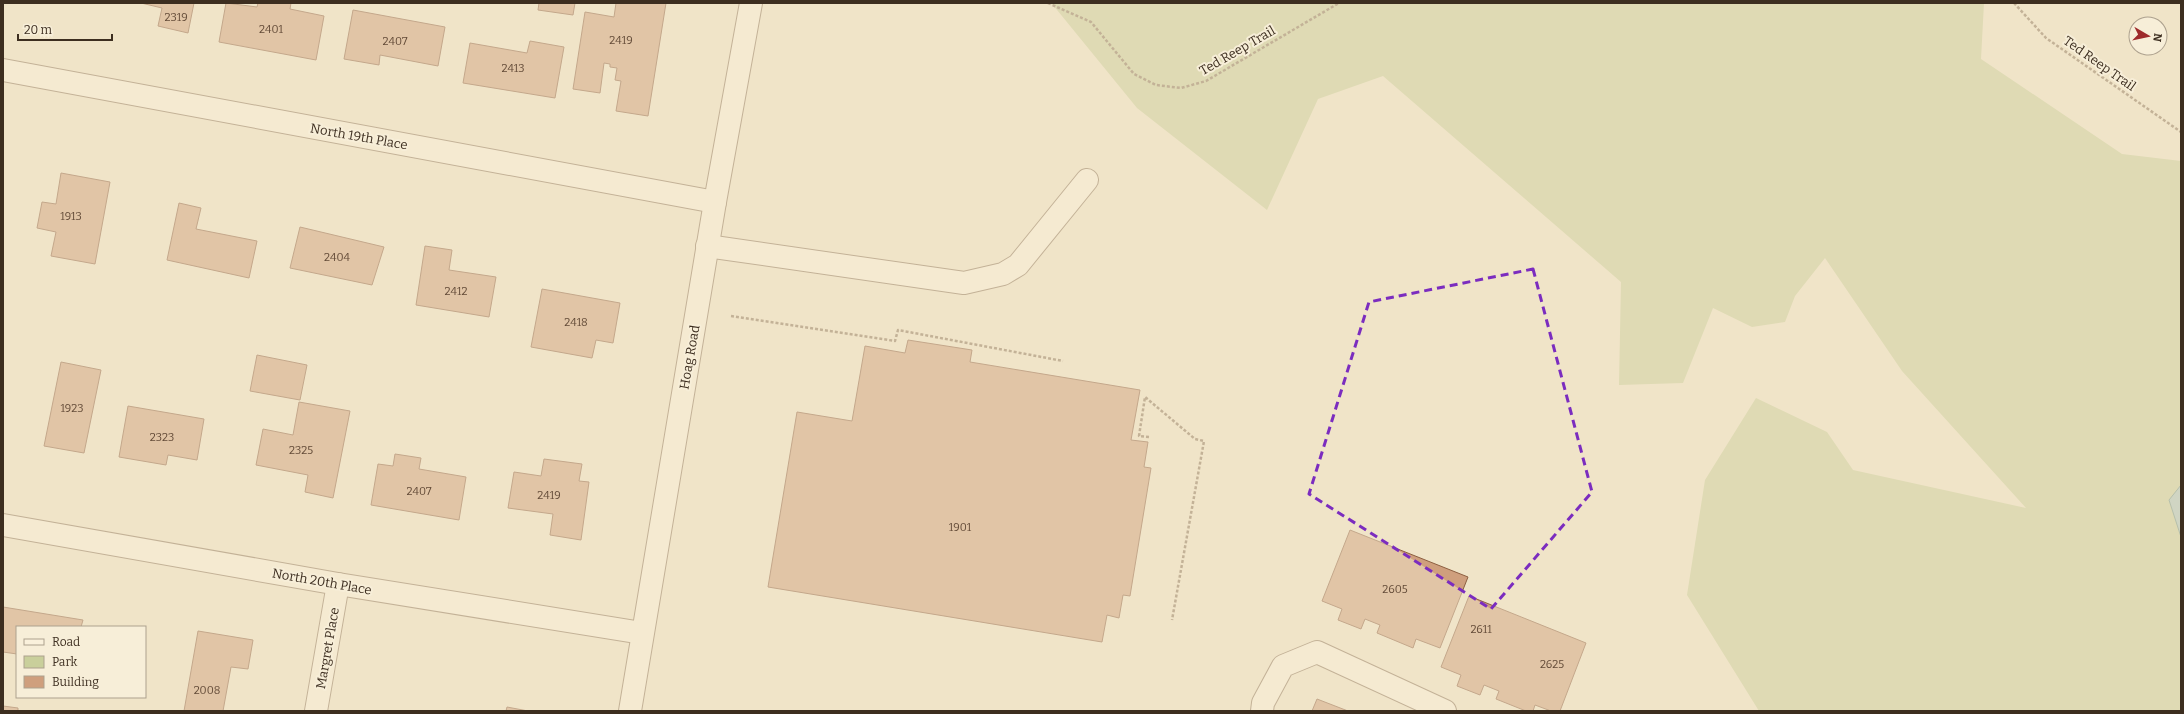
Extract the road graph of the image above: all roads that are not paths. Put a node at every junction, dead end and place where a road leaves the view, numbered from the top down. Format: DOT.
graph roads {
  1 [pos="751,3"];
  2 [pos="3,70"];
  3 [pos="1087,180"];
  4 [pos="715,202"];
  5 [pos="707,246"];
  6 [pos="3,525"];
  7 [pos="338,584"];
  8 [pos="642,633"];
  9 [pos="316,711"];
  10 [pos="630,711"];
  11 [pos="1262,711"];
  12 [pos="1445,711"];
  1 -- 4 [label="street, Hoag Road"];
  2 -- 4 [label="street, North 19th Place"];
  3 -- 5 [label="street"];
  4 -- 5 [label="street, Hoag Road"];
  5 -- 8 [label="street, Hoag Road"];
  6 -- 7 [label="street, North 20th Place"];
  7 -- 8 [label="street, North 20th Place"];
  7 -- 9 [label="street, Margret Place"];
  8 -- 10 [label="street, Hoag Road"];
  11 -- 12 [label="street"];
}
